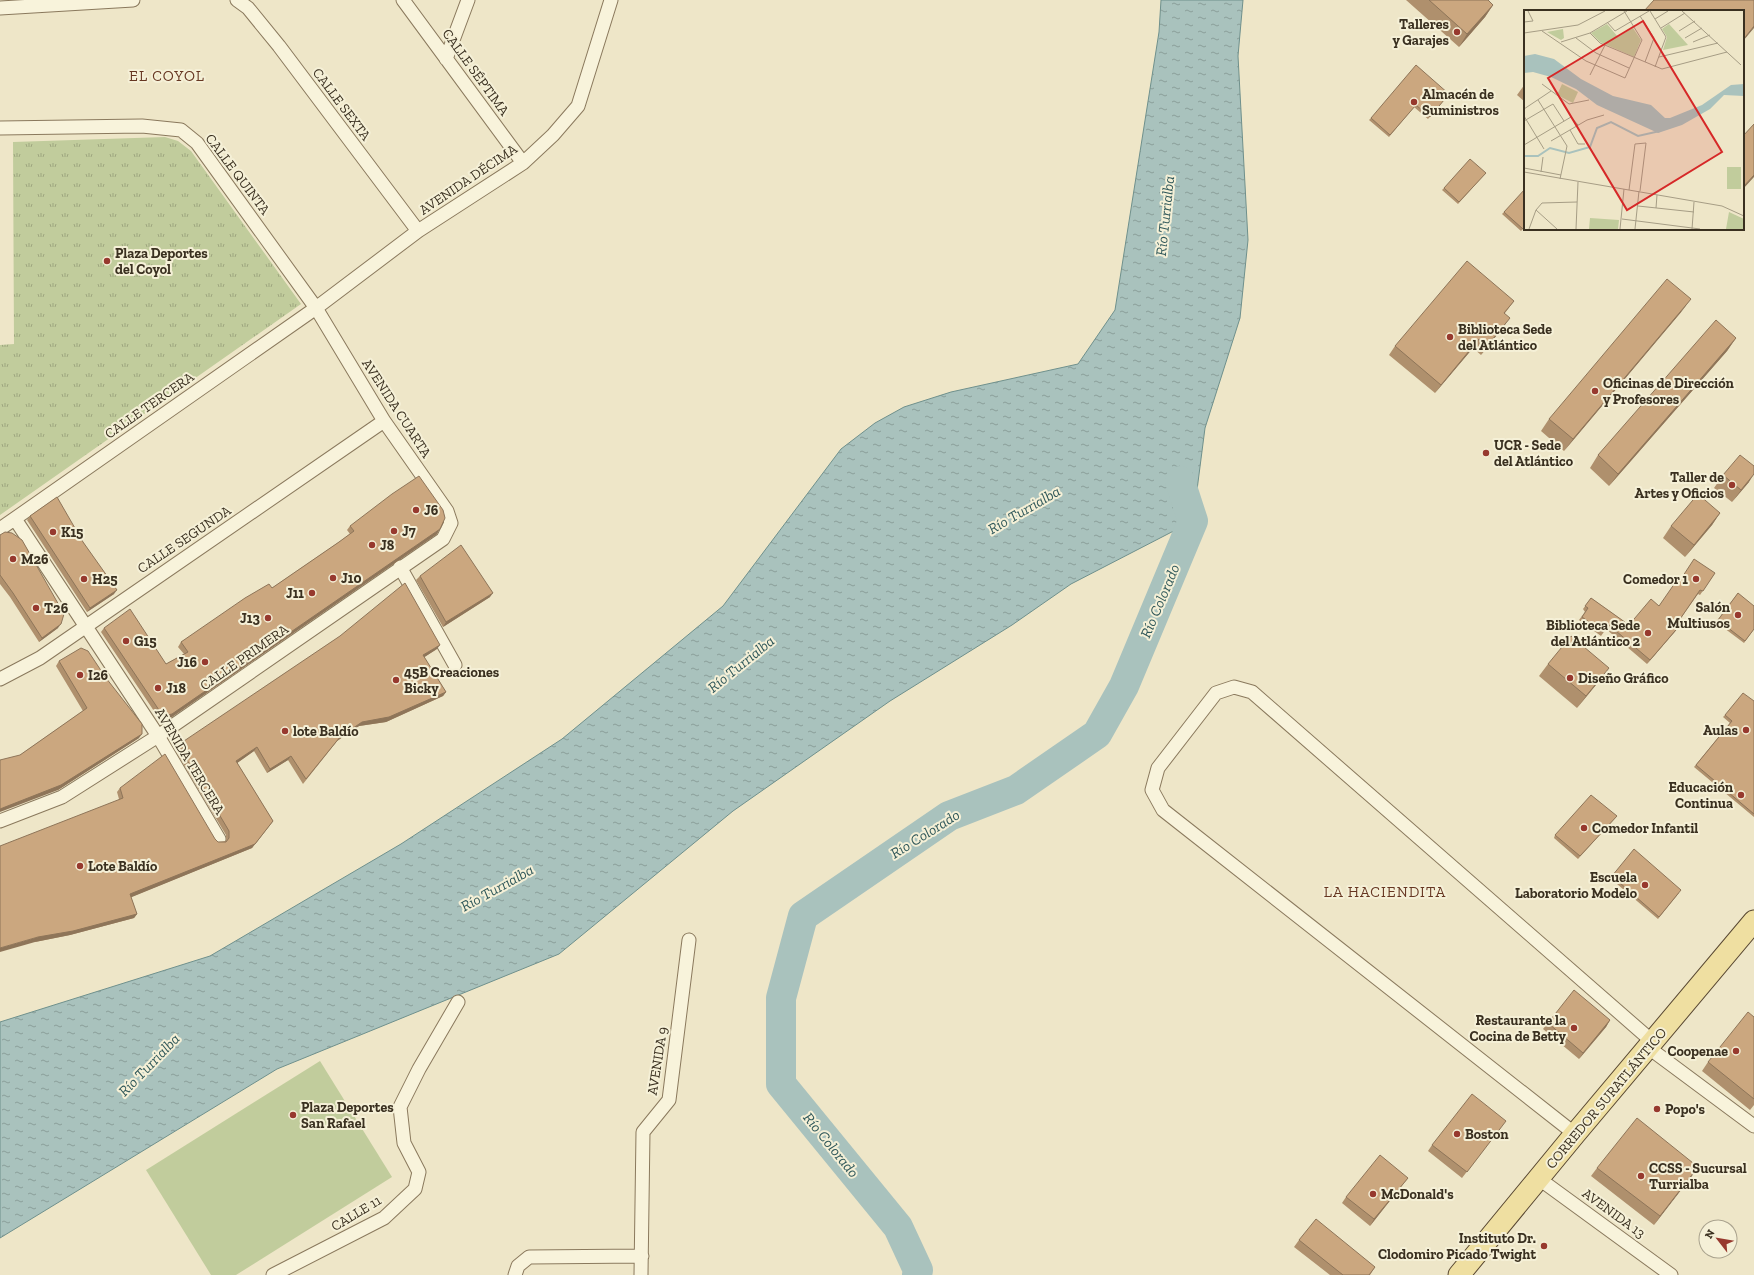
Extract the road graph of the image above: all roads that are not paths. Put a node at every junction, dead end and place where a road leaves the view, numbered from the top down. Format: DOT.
graph roads {
  1 [pos="134,0"];
  2 [pos="237,0"];
  3 [pos="402,0"];
  4 [pos="468,0"];
  5 [pos="611,0"];
  6 [pos="0,8"];
  7 [pos="446,59"];
  8 [pos="0,128"];
  9 [pos="523,164"];
  10 [pos="418,231"];
  11 [pos="316,308"];
  12 [pos="384,421"];
  13 [pos="15,519"];
  14 [pos="451,523"];
  15 [pos="0,528"];
  16 [pos="400,567"];
  17 [pos="86,626"];
  18 [pos="455,665"];
  19 [pos="0,679"];
  20 [pos="158,736"];
  21 [pos="0,821"];
  22 [pos="219,839"];
  23 [pos="1754,921"];
  24 [pos="689,940"];
  25 [pos="458,1002"];
  26 [pos="1651,1045"];
  27 [pos="1754,1126"];
  28 [pos="1575,1134"];
  29 [pos="1538,1178"];
  30 [pos="642,1256"];
  31 [pos="274,1275"];
  32 [pos="515,1275"];
  33 [pos="642,1275"];
  34 [pos="1459,1275"];
  35 [pos="1671,1275"];
  1 -- 6 [label="street"];
  2 -- 10 [label="street, CALLE SEXTA"];
  3 -- 7 [label="street, CALLE SÉPTIMA"];
  4 -- 7 [label="street"];
  5 -- 9 [label="street, AVENIDA DÉCIMA"];
  7 -- 9 [label="street, CALLE SÉPTIMA"];
  8 -- 11 [label="street, CALLE QUINTA"];
  9 -- 10 [label="street, AVENIDA DÉCIMA"];
  10 -- 11 [label="street, AVENIDA DÉCIMA"];
  11 -- 12 [label="street, AVENIDA CUARTA"];
  11 -- 13 [label="street, CALLE TERCERA"];
  12 -- 14 [label="street, AVENIDA CUARTA"];
  12 -- 17 [label="street, CALLE SEGUNDA"];
  13 -- 15 [label="street, CALLE TERCERA"];
  13 -- 17 [label="street, AVENIDA TERCERA"];
  14 -- 16 [label="street, CALLE PRIMERA"];
  16 -- 18 [label="street"];
  16 -- 20 [label="street, CALLE PRIMERA"];
  17 -- 19 [label="street, CALLE SEGUNDA"];
  17 -- 20 [label="street, AVENIDA TERCERA"];
  20 -- 21 [label="street, CALLE PRIMERA"];
  20 -- 22 [label="street, AVENIDA TERCERA"];
  23 -- 26 [label="main road, CORREDOR SURATLÁNTICO"];
  24 -- 30 [label="street, AVENIDA 9"];
  25 -- 31 [label="street, CALLE 11"];
  26 -- 27 [label="street"];
  26 -- 28 [label="main road, CORREDOR SURATLÁNTICO"];
  26 -- 28 [label="street"];
  28 -- 29 [label="main road, CORREDOR SURATLÁNTICO"];
  29 -- 34 [label="main road, CORREDOR SURATLÁNTICO"];
  29 -- 35 [label="street, AVENIDA 13"];
  30 -- 32 [label="street"];
  30 -- 33 [label="street, AVENIDA 9"];
}
